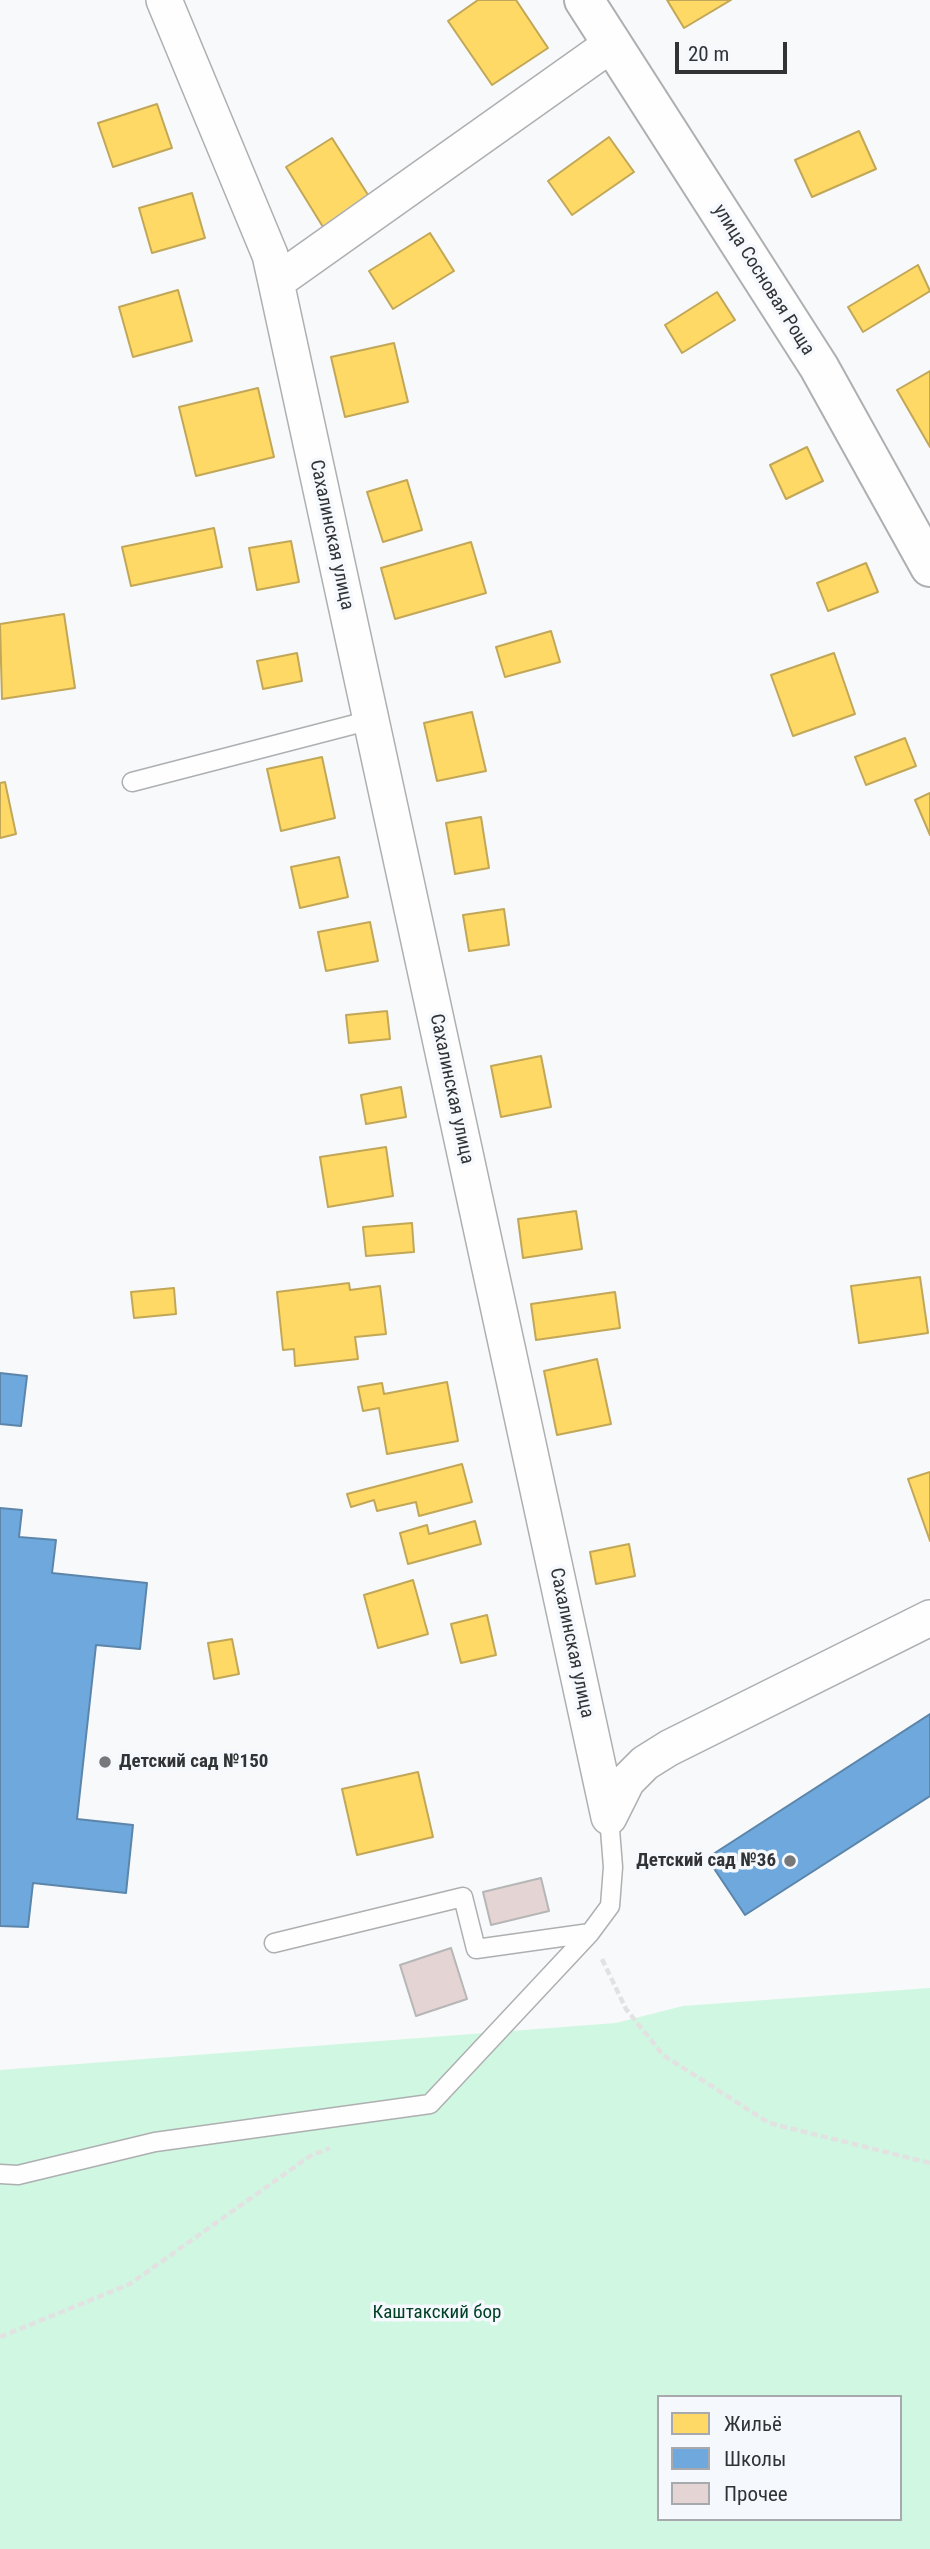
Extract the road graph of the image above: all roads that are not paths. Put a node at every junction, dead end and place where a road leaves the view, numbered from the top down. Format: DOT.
graph roads {
  1 [pos="164,0"];
  2 [pos="584,0"];
  3 [pos="613,43"];
  4 [pos="276,282"];
  5 [pos="930,567"];
  6 [pos="371,720"];
  7 [pos="132,782"];
  8 [pos="930,1618"];
  9 [pos="609,1817"];
  10 [pos="590,1933"];
  11 [pos="274,1943"];
  12 [pos="0,2174"];
  1 -- 4 [label="street, Сахалинская улица"];
  2 -- 3 [label="main road, улица Сосновая Роща"];
  3 -- 4 [label="street"];
  3 -- 5 [label="main road, улица Сосновая Роща"];
  4 -- 6 [label="street, Сахалинская улица"];
  6 -- 7 [label="lane"];
  6 -- 9 [label="street, Сахалинская улица"];
  8 -- 9 [label="street"];
  9 -- 10 [label="lane"];
  10 -- 11 [label="lane"];
  10 -- 12 [label="lane"];
}
